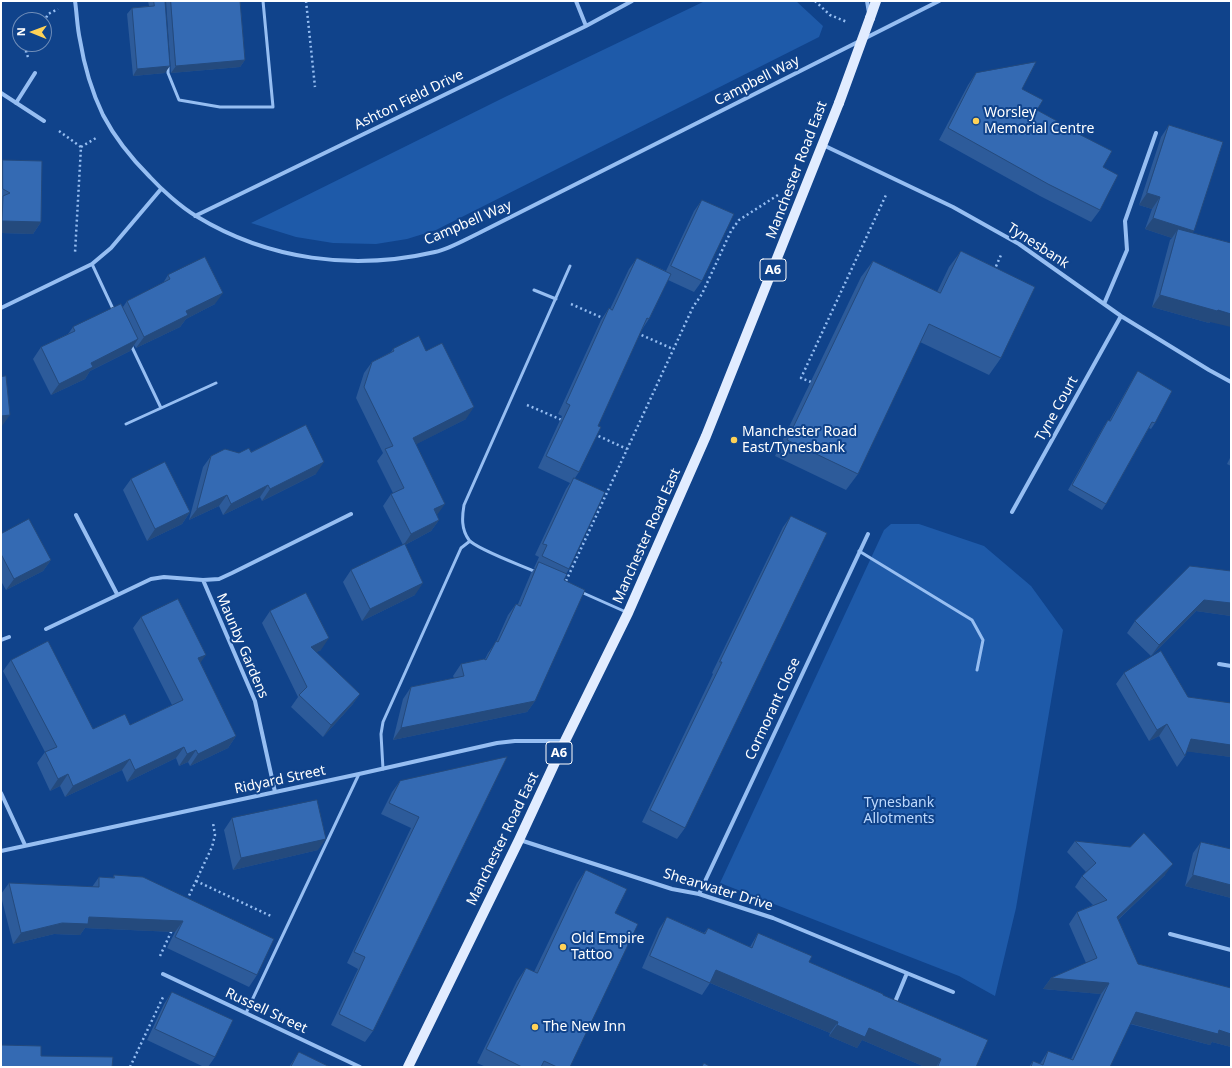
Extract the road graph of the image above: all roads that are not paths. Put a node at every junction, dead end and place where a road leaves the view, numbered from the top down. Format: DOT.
graph roads {
  1 [pos="75,1"];
  2 [pos="263,1"];
  3 [pos="576,1"];
  4 [pos="632,1"];
  5 [pos="867,1"];
  6 [pos="876,1"];
  7 [pos="939,1"];
  8 [pos="870,18"];
  9 [pos="586,26"];
  10 [pos="167,57"];
  11 [pos="35,73"];
  12 [pos="1,93"];
  13 [pos="16,103"];
  14 [pos="44,121"];
  15 [pos="1156,133"];
  16 [pos="823,145"];
  17 [pos="161,188"];
  18 [pos="195,216"];
  19 [pos="92,264"];
  20 [pos="570,266"];
  21 [pos="534,290"];
  22 [pos="556,298"];
  23 [pos="1104,304"];
  24 [pos="1,308"];
  25 [pos="116,314"];
  26 [pos="1121,316"];
  27 [pos="130,343"];
  28 [pos="1231,382"];
  29 [pos="216,383"];
  30 [pos="161,408"];
  31 [pos="126,424"];
  32 [pos="1012,512"];
  33 [pos="351,514"];
  34 [pos="76,515"];
  35 [pos="868,534"];
  36 [pos="470,541"];
  37 [pos="859,551"];
  38 [pos="542,575"];
  39 [pos="203,580"];
  40 [pos="564,585"];
  41 [pos="117,594"];
  42 [pos="628,613"];
  43 [pos="46,629"];
  44 [pos="9,637"];
  45 [pos="1,640"];
  46 [pos="1219,664"];
  47 [pos="1231,666"];
  48 [pos="976,670"];
  49 [pos="565,741"];
  50 [pos="382,769"];
  51 [pos="359,774"];
  52 [pos="275,792"];
  53 [pos="1,793"];
  54 [pos="519,840"];
  55 [pos="25,845"];
  56 [pos="1,851"];
  57 [pos="699,894"];
  58 [pos="1170,934"];
  59 [pos="1231,950"];
  60 [pos="907,973"];
  61 [pos="163,974"];
  62 [pos="953,992"];
  63 [pos="895,1002"];
  64 [pos="246,1013"];
  65 [pos="360,1067"];
  66 [pos="408,1067"];
  1 -- 17 [label="street, Campbell Way"];
  2 -- 10 [label="lane"];
  3 -- 9 [label="street"];
  4 -- 9 [label="street, Ashton Field Drive"];
  5 -- 8 [label="street"];
  6 -- 8 [label="main road, Manchester Road East / A6"];
  7 -- 18 [label="street, Campbell Way"];
  8 -- 16 [label="main road, Manchester Road East / A6, bridge"];
  9 -- 18 [label="street, Ashton Field Drive"];
  11 -- 13 [label="street"];
  12 -- 13 [label="street"];
  13 -- 14 [label="street"];
  15 -- 23 [label="street"];
  16 -- 23 [label="street, Tynesbank"];
  16 -- 42 [label="main road, Manchester Road East / A6"];
  17 -- 18 [label="street, Campbell Way"];
  17 -- 19 [label="street"];
  19 -- 24 [label="street"];
  19 -- 25 [label="lane"];
  20 -- 22 [label="lane"];
  21 -- 22 [label="lane"];
  22 -- 36 [label="lane"];
  23 -- 26 [label="street, Tynesbank"];
  26 -- 28 [label="street, Tynesbank"];
  26 -- 32 [label="street, Tyne Court"];
  27 -- 30 [label="lane"];
  29 -- 30 [label="lane"];
  30 -- 31 [label="lane"];
  33 -- 39 [label="street, Maunby Gardens"];
  34 -- 41 [label="street"];
  35 -- 37 [label="street, Cormorant Close"];
  36 -- 38 [label="lane"];
  36 -- 50 [label="lane"];
  37 -- 48 [label="lane"];
  37 -- 57 [label="street, Cormorant Close"];
  39 -- 41 [label="street, Maunby Gardens"];
  39 -- 52 [label="street, Maunby Gardens"];
  40 -- 42 [label="lane"];
  41 -- 43 [label="street, Maunby Gardens"];
  42 -- 49 [label="main road, Manchester Road East / A6"];
  44 -- 45 [label="street"];
  46 -- 47 [label="street"];
  49 -- 50 [label="street, Ridyard Street"];
  49 -- 54 [label="main road, Manchester Road East / A6"];
  50 -- 51 [label="street, Ridyard Street"];
  51 -- 52 [label="street, Ridyard Street"];
  51 -- 64 [label="lane"];
  52 -- 55 [label="street, Ridyard Street"];
  53 -- 55 [label="street"];
  54 -- 57 [label="street, Shearwater Drive"];
  54 -- 66 [label="main road, Manchester Road East / A6"];
  55 -- 56 [label="street, Ridyard Street"];
  57 -- 60 [label="street, Shearwater Drive"];
  58 -- 59 [label="street"];
  60 -- 62 [label="street, Shearwater Drive"];
  60 -- 63 [label="street"];
  61 -- 64 [label="street, Russell Street"];
  64 -- 65 [label="street, Russell Street"];
}
